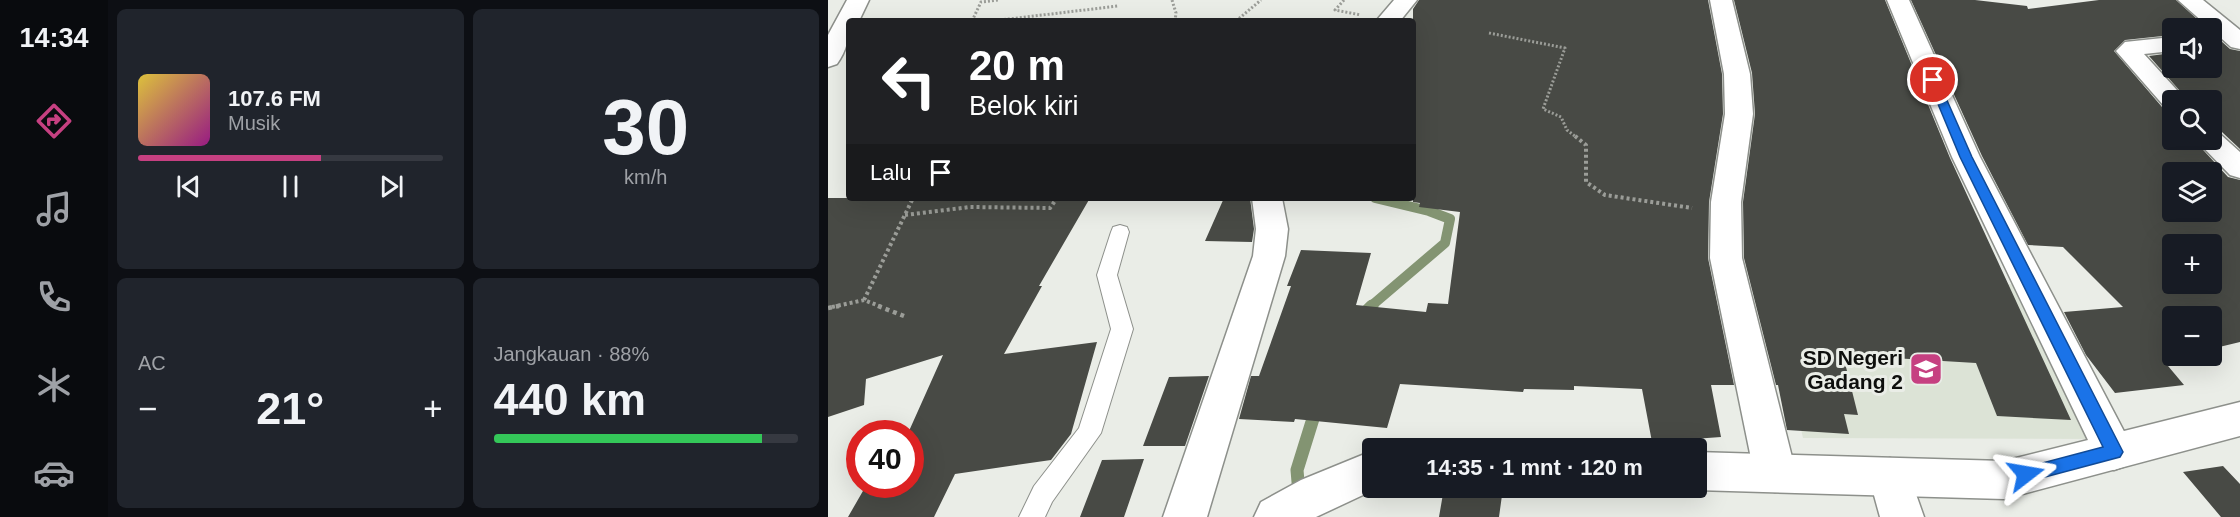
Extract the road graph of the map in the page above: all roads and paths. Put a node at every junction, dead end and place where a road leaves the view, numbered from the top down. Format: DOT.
graph roads {
  1 [pos="858,0"];
  2 [pos="998,0"];
  3 [pos="1173,0"];
  4 [pos="1261,0"];
  5 [pos="1344,0"];
  6 [pos="1406,0"];
  7 [pos="1721,0"];
  8 [pos="1898,0"];
  9 [pos="2189,0"];
  10 [pos="1118,6"];
  11 [pos="1059,13"];
  12 [pos="849,18"];
  13 [pos="973,18"];
  14 [pos="1017,18"];
  15 [pos="1056,18"];
  16 [pos="1176,18"];
  17 [pos="1240,18"];
  18 [pos="1374,18"];
  19 [pos="1391,18"];
  20 [pos="846,24"];
  21 [pos="1489,33"];
  22 [pos="2222,40"];
  23 [pos="2238,40"];
  24 [pos="2162,45"];
  25 [pos="828,59"];
  26 [pos="2164,90"];
  27 [pos="2221,150"];
  28 [pos="2240,168"];
  29 [pos="912,201"];
  30 [pos="1055,201"];
  31 [pos="1267,201"];
  32 [pos="1726,213"];
  33 [pos="905,215"];
  34 [pos="1120,232"];
  35 [pos="864,300"];
  36 [pos="828,308"];
  37 [pos="904,316"];
  38 [pos="2240,419"];
  39 [pos="2114,452"];
  40 [pos="1707,471"];
  41 [pos="1775,473"];
  42 [pos="1362,474"];
  43 [pos="1890,477"];
  44 [pos="1032,517"];
  45 [pos="1185,517"];
  46 [pos="1276,517"];
  47 [pos="1902,517"];
  1 -- 12 [label="street"];
  2 -- 13 [label="path"];
  3 -- 16 [label="path"];
  4 -- 17 [label="path"];
  5 -- 18 [label="path"];
  6 -- 19 [label="street"];
  7 -- 32 [label="street"];
  8 -- 39 [label="street"];
  9 -- 23 [label="street"];
  10 -- 11 [label="path"];
  11 -- 14 [label="path"];
  11 -- 15 [label="path"];
  20 -- 25 [label="street"];
  21 -- 32 [label="path"];
  22 -- 23 [label="street"];
  24 -- 26 [label="street"];
  27 -- 28 [label="street"];
  29 -- 33 [label="path"];
  30 -- 33 [label="path"];
  31 -- 45 [label="street"];
  32 -- 41 [label="street"];
  33 -- 35 [label="path"];
  34 -- 44 [label="lane"];
  35 -- 36 [label="path"];
  35 -- 37 [label="path"];
  38 -- 39 [label="street"];
  39 -- 43 [label="street"];
  40 -- 41 [label="street"];
  41 -- 43 [label="street"];
  42 -- 46 [label="street"];
  43 -- 47 [label="street"];
}
